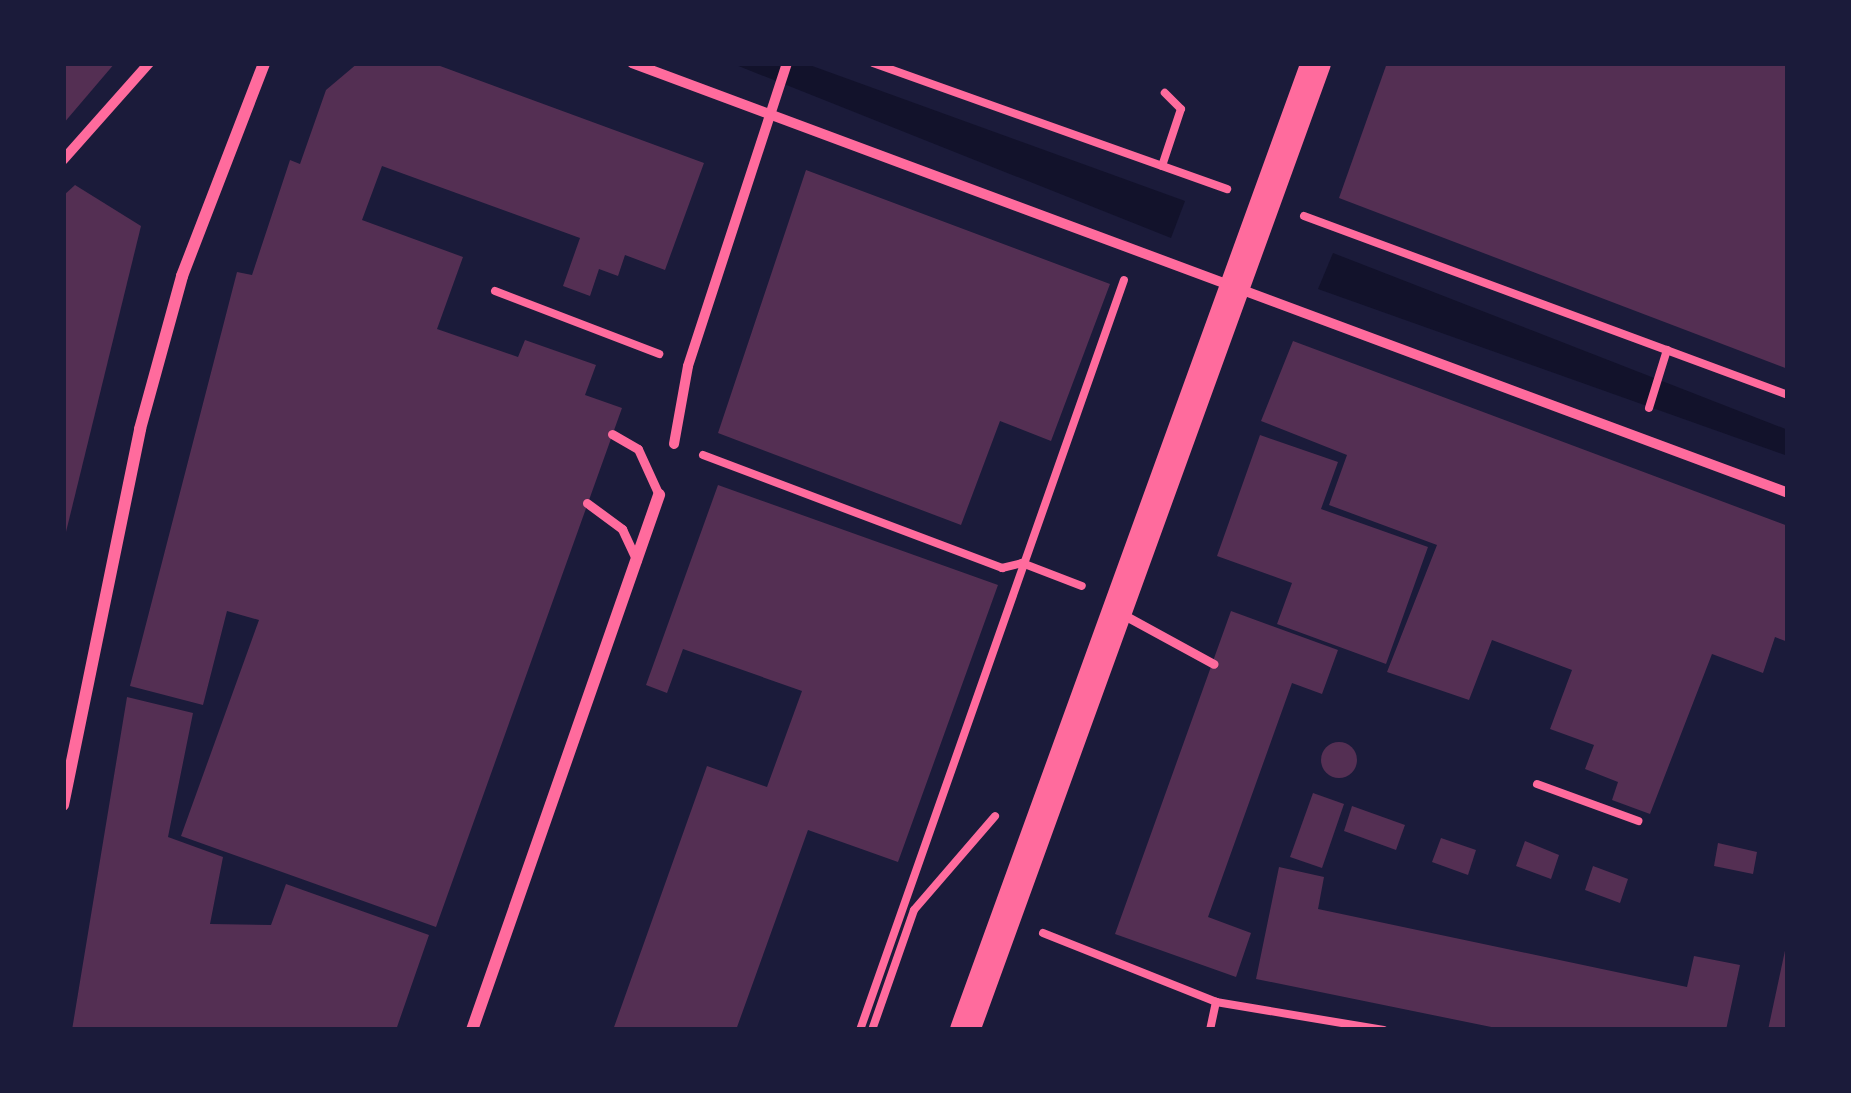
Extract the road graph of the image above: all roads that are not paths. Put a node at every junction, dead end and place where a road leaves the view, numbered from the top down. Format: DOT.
graph roads {
  1 [pos="148,63"];
  2 [pos="264,63"];
  3 [pos="632,63"];
  4 [pos="787,63"];
  5 [pos="1316,63"];
  6 [pos="768,114"];
  7 [pos="63,160"];
  8 [pos="1233,293"];
  9 [pos="612,434"];
  10 [pos="674,444"];
  11 [pos="1788,493"];
  12 [pos="659,495"];
  13 [pos="587,503"];
  14 [pos="639,565"];
  15 [pos="1118,611"];
  16 [pos="1214,664"];
  17 [pos="63,805"];
  18 [pos="472,1030"];
  19 [pos="965,1030"];
  1 -- 7 [label="street"];
  2 -- 17 [label="street"];
  3 -- 6 [label="street"];
  4 -- 6 [label="street"];
  5 -- 8 [label="main road"];
  6 -- 8 [label="street"];
  6 -- 10 [label="street"];
  8 -- 11 [label="street"];
  8 -- 15 [label="main road"];
  9 -- 12 [label="lane"];
  12 -- 14 [label="street"];
  13 -- 14 [label="lane"];
  14 -- 18 [label="street"];
  15 -- 16 [label="lane"];
  15 -- 19 [label="main road"];
}
